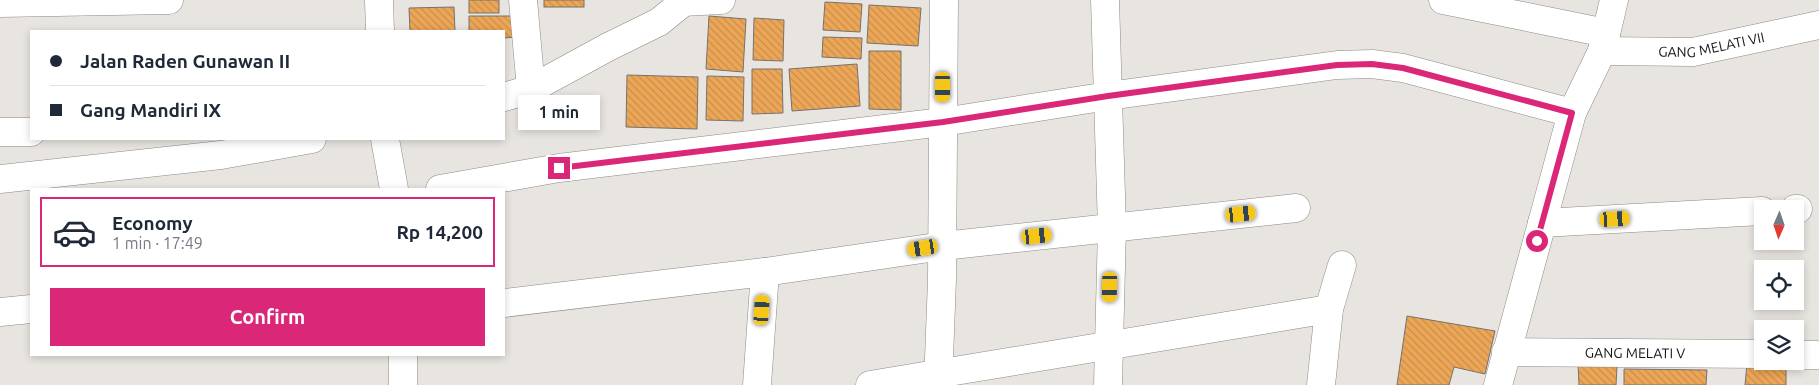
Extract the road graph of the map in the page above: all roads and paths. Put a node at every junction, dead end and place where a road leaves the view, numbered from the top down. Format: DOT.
graph roads {
  1 [pos="169,0"];
  2 [pos="379,0"];
  3 [pos="523,0"];
  4 [pos="721,0"];
  5 [pos="944,0"];
  6 [pos="1105,0"];
  7 [pos="1444,0"];
  8 [pos="1614,0"];
  9 [pos="0,3"];
  10 [pos="671,6"];
  11 [pos="1819,25"];
  12 [pos="380,30"];
  13 [pos="1604,42"];
  14 [pos="531,88"];
  15 [pos="1108,96"];
  16 [pos="505,97"];
  17 [pos="1572,113"];
  18 [pos="943,122"];
  19 [pos="0,132"];
  20 [pos="30,132"];
  21 [pos="301,140"];
  22 [pos="385,140"];
  23 [pos="221,147"];
  24 [pos="0,179"];
  25 [pos="394,188"];
  26 [pos="446,188"];
  27 [pos="1296,208"];
  28 [pos="1754,211"];
  29 [pos="1542,223"];
  30 [pos="1112,228"];
  31 [pos="943,246"];
  32 [pos="1342,265"];
  33 [pos="765,272"];
  34 [pos="505,302"];
  35 [pos="30,308"];
  36 [pos="1328,309"];
  37 [pos="0,312"];
  38 [pos="1109,346"];
  39 [pos="1506,352"];
  40 [pos="1754,354"];
  41 [pos="403,356"];
  42 [pos="938,380"];
  43 [pos="403,385"];
  44 [pos="757,385"];
  45 [pos="870,385"];
  46 [pos="1108,385"];
  47 [pos="1321,385"];
  48 [pos="1498,385"];
  1 -- 9 [label="street"];
  2 -- 12 [label="street"];
  3 -- 14 [label="street"];
  4 -- 10 [label="street"];
  5 -- 18 [label="street"];
  6 -- 15 [label="street"];
  7 -- 13 [label="street, GANG MELATI VII"];
  8 -- 13 [label="street"];
  10 -- 14 [label="street"];
  11 -- 13 [label="street, GANG MELATI VII"];
  13 -- 17 [label="street"];
  14 -- 16 [label="street"];
  15 -- 17 [label="street"];
  15 -- 18 [label="street"];
  15 -- 30 [label="street"];
  17 -- 29 [label="street"];
  18 -- 26 [label="street"];
  18 -- 31 [label="street"];
  19 -- 20 [label="street"];
  21 -- 23 [label="street"];
  22 -- 25 [label="street"];
  23 -- 24 [label="street"];
  27 -- 30 [label="street"];
  28 -- 29 [label="street"];
  29 -- 39 [label="street"];
  30 -- 31 [label="street"];
  30 -- 38 [label="street"];
  31 -- 33 [label="street"];
  31 -- 42 [label="street"];
  32 -- 36 [label="street"];
  33 -- 34 [label="street"];
  33 -- 44 [label="street"];
  35 -- 37 [label="street"];
  36 -- 38 [label="street"];
  36 -- 47 [label="street"];
  38 -- 42 [label="street"];
  38 -- 46 [label="street"];
  39 -- 40 [label="street, GANG MELATI V"];
  39 -- 48 [label="street"];
  41 -- 43 [label="street"];
  42 -- 45 [label="street"];
}
